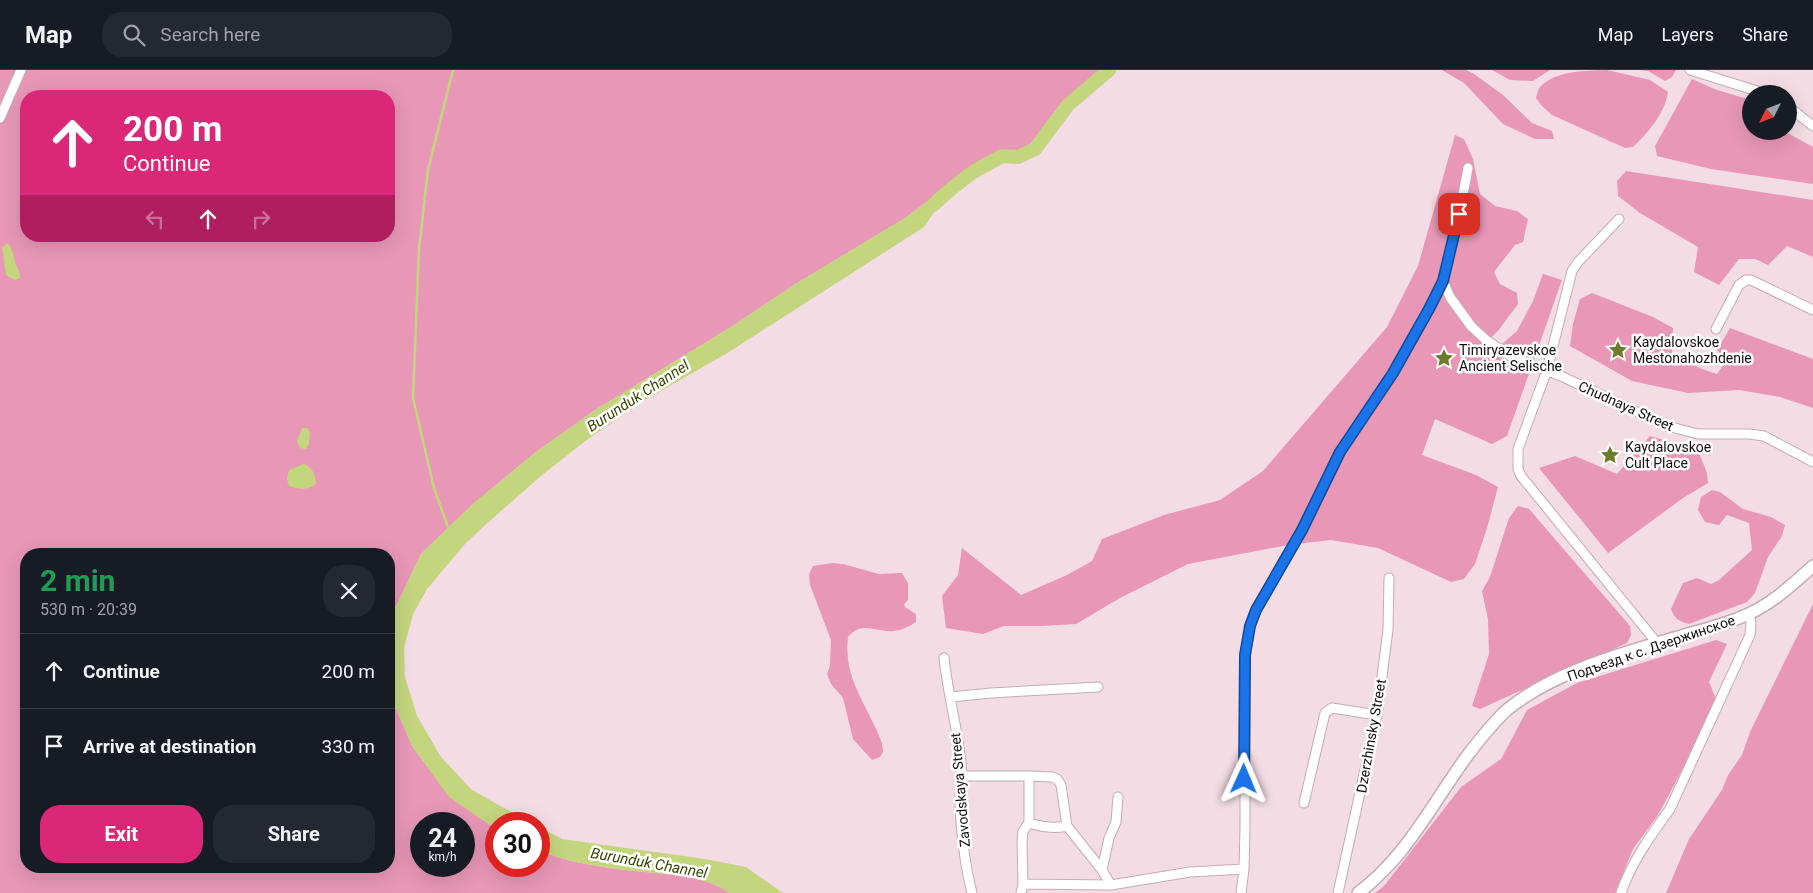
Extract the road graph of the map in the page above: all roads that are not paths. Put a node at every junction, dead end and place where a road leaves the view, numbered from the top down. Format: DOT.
graph roads {
  1 [pos="21,70"];
  2 [pos="1690,70"];
  3 [pos="1742,86"];
  4 [pos="1798,115"];
  5 [pos="0,118"];
  6 [pos="1813,126"];
  7 [pos="1468,168"];
  8 [pos="1619,219"];
  9 [pos="1443,281"];
  10 [pos="1813,310"];
  11 [pos="1716,330"];
  12 [pos="1547,370"];
  13 [pos="1813,462"];
  14 [pos="1813,566"];
  15 [pos="1388,578"];
  16 [pos="1749,614"];
  17 [pos="1657,643"];
  18 [pos="944,658"];
  19 [pos="1098,687"];
  20 [pos="951,697"];
  21 [pos="1377,715"];
  22 [pos="962,776"];
  23 [pos="1029,776"];
  24 [pos="1118,797"];
  25 [pos="1304,803"];
  26 [pos="1029,823"];
  27 [pos="1066,826"];
  28 [pos="1244,869"];
  29 [pos="1102,870"];
  30 [pos="1111,885"];
  31 [pos="1022,889"];
  32 [pos="972,893"];
  33 [pos="1241,893"];
  34 [pos="1338,893"];
  35 [pos="1358,893"];
  36 [pos="1621,893"];
  1 -- 5 [label="street"];
  2 -- 3 [label="street"];
  4 -- 6 [label="street"];
  7 -- 9 [label="street"];
  8 -- 12 [label="street"];
  9 -- 12 [label="street, Chudnaya Street"];
  9 -- 28 [label="street"];
  10 -- 11 [label="street"];
  12 -- 13 [label="street, Chudnaya Street"];
  12 -- 17 [label="street"];
  14 -- 16 [label="street, Подъезд к с. Дзержинское"];
  15 -- 21 [label="street, Dzerzhinsky Street"];
  16 -- 17 [label="street, Подъезд к с. Дзержинское"];
  16 -- 36 [label="street"];
  17 -- 35 [label="street, Подъезд к с. Дзержинское"];
  18 -- 20 [label="street, Zavodskaya Street"];
  19 -- 20 [label="street"];
  20 -- 22 [label="street, Zavodskaya Street"];
  21 -- 25 [label="street"];
  21 -- 34 [label="street, Dzerzhinsky Street"];
  22 -- 23 [label="street"];
  22 -- 32 [label="street, Zavodskaya Street"];
  23 -- 26 [label="street"];
  23 -- 27 [label="street"];
  24 -- 29 [label="street"];
  26 -- 27 [label="street"];
  26 -- 31 [label="street"];
  27 -- 29 [label="street"];
  28 -- 30 [label="street"];
  28 -- 33 [label="street"];
  29 -- 30 [label="street"];
  30 -- 31 [label="street"];
}
